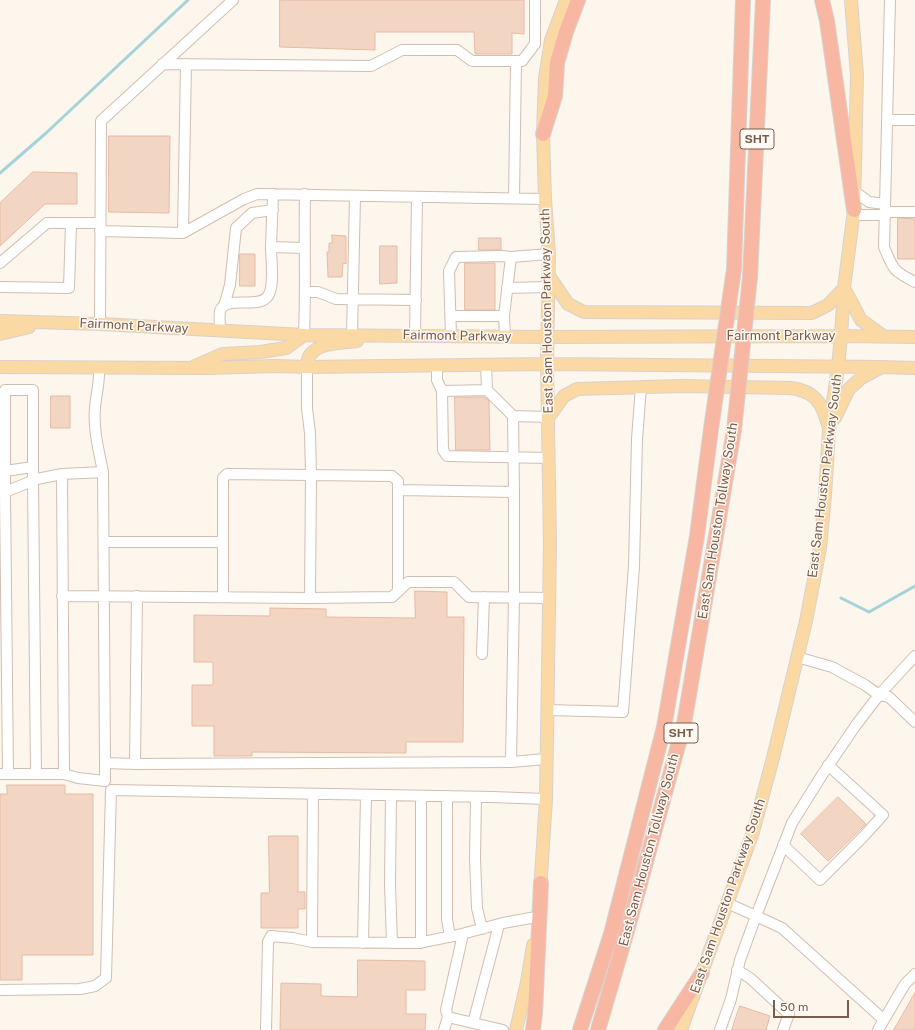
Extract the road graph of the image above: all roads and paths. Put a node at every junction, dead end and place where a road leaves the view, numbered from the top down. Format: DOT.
graph roads {
  1 [pos="233,0"];
  2 [pos="535,0"];
  3 [pos="566,0"];
  4 [pos="578,0"];
  5 [pos="743,0"];
  6 [pos="763,0"];
  7 [pos="822,0"];
  8 [pos="850,0"];
  9 [pos="890,0"];
  10 [pos="516,61"];
  11 [pos="162,64"];
  12 [pos="186,64"];
  13 [pos="887,120"];
  14 [pos="915,120"];
  15 [pos="543,134"];
  16 [pos="854,191"];
  17 [pos="273,194"];
  18 [pos="305,194"];
  19 [pos="355,196"];
  20 [pos="417,197"];
  21 [pos="514,198"];
  22 [pos="545,199"];
  23 [pos="273,210"];
  24 [pos="885,210"];
  25 [pos="915,212"];
  26 [pos="854,213"];
  27 [pos="71,223"];
  28 [pos="100,227"];
  29 [pos="183,233"];
  30 [pos="271,247"];
  31 [pos="304,248"];
  32 [pos="549,254"];
  33 [pos="511,257"];
  34 [pos="0,263"];
  35 [pos="549,281"];
  36 [pos="915,282"];
  37 [pos="0,287"];
  38 [pos="507,288"];
  39 [pos="844,288"];
  40 [pos="306,292"];
  41 [pos="353,299"];
  42 [pos="416,300"];
  43 [pos="224,306"];
  44 [pos="451,316"];
  45 [pos="504,316"];
  46 [pos="0,321"];
  47 [pos="56,323"];
  48 [pos="100,324"];
  49 [pos="220,330"];
  50 [pos="0,334"];
  51 [pos="304,335"];
  52 [pos="352,335"];
  53 [pos="398,335"];
  54 [pos="415,336"];
  55 [pos="451,336"];
  56 [pos="505,336"];
  57 [pos="842,336"];
  58 [pos="883,336"];
  59 [pos="548,337"];
  60 [pos="915,337"];
  61 [pos="547,364"];
  62 [pos="486,365"];
  63 [pos="437,366"];
  64 [pos="0,367"];
  65 [pos="307,367"];
  66 [pos="838,367"];
  67 [pos="881,367"];
  68 [pos="99,368"];
  69 [pos="190,368"];
  70 [pos="915,368"];
  71 [pos="641,387"];
  72 [pos="487,390"];
  73 [pos="442,391"];
  74 [pos="513,416"];
  75 [pos="549,417"];
  76 [pos="829,430"];
  77 [pos="513,457"];
  78 [pos="550,458"];
  79 [pos="33,467"];
  80 [pos="5,471"];
  81 [pos="104,472"];
  82 [pos="62,474"];
  83 [pos="311,475"];
  84 [pos="33,481"];
  85 [pos="398,490"];
  86 [pos="2,492"];
  87 [pos="514,492"];
  88 [pos="104,542"];
  89 [pos="223,542"];
  90 [pos="398,591"];
  91 [pos="105,595"];
  92 [pos="62,596"];
  93 [pos="137,596"];
  94 [pos="223,597"];
  95 [pos="484,597"];
  96 [pos="310,598"];
  97 [pos="514,598"];
  98 [pos="550,598"];
  99 [pos="482,654"];
  100 [pos="915,656"];
  101 [pos="797,657"];
  102 [pos="879,695"];
  103 [pos="548,710"];
  104 [pos="915,722"];
  105 [pos="546,759"];
  106 [pos="511,762"];
  107 [pos="105,763"];
  108 [pos="135,764"];
  109 [pos="828,765"];
  110 [pos="4,774"];
  111 [pos="36,774"];
  112 [pos="64,774"];
  113 [pos="314,794"];
  114 [pos="366,795"];
  115 [pos="391,795"];
  116 [pos="422,796"];
  117 [pos="447,796"];
  118 [pos="476,796"];
  119 [pos="546,799"];
  120 [pos="784,845"];
  121 [pos="541,883"];
  122 [pos="727,903"];
  123 [pos="756,916"];
  124 [pos="536,917"];
  125 [pos="498,925"];
  126 [pos="482,929"];
  127 [pos="463,934"];
  128 [pos="450,937"];
  129 [pos="312,942"];
  130 [pos="363,943"];
  131 [pos="392,943"];
  132 [pos="421,943"];
  133 [pos="737,970"];
  134 [pos="702,973"];
  135 [pos="915,974"];
  136 [pos="0,990"];
  137 [pos="448,1017"];
  138 [pos="884,1020"];
  139 [pos="473,1023"];
  140 [pos="266,1030"];
  141 [pos="444,1030"];
  142 [pos="502,1030"];
  143 [pos="516,1030"];
  144 [pos="533,1030"];
  145 [pos="580,1030"];
  146 [pos="598,1030"];
  147 [pos="665,1030"];
  148 [pos="682,1030"];
  149 [pos="720,1030"];
  150 [pos="783,1030"];
  151 [pos="878,1030"];
  1 -- 11 [label="lane"];
  2 -- 10 [label="lane"];
  3 -- 15 [label="main road, East Sam Houston Parkway South"];
  4 -- 15 [label="highway"];
  5 -- 145 [label="highway, East Sam Houston Tollway South / SHT, bridge"];
  6 -- 146 [label="highway, East Sam Houston Tollway South / SHT, bridge"];
  7 -- 26 [label="highway"];
  8 -- 16 [label="main road, East Sam Houston Parkway South"];
  9 -- 13 [label="lane"];
  10 -- 12 [label="lane"];
  10 -- 21 [label="lane"];
  11 -- 12 [label="lane"];
  11 -- 28 [label="lane"];
  12 -- 29 [label="lane"];
  13 -- 14 [label="lane"];
  13 -- 24 [label="lane"];
  15 -- 22 [label="main road, East Sam Houston Parkway South"];
  16 -- 24 [label="lane"];
  16 -- 26 [label="main road, East Sam Houston Parkway South"];
  17 -- 18 [label="lane"];
  17 -- 23 [label="lane"];
  17 -- 29 [label="lane"];
  18 -- 19 [label="lane"];
  18 -- 31 [label="lane"];
  19 -- 20 [label="lane"];
  19 -- 41 [label="lane"];
  20 -- 21 [label="lane"];
  20 -- 42 [label="lane"];
  21 -- 22 [label="lane"];
  22 -- 32 [label="main road, East Sam Houston Parkway South"];
  23 -- 30 [label="lane"];
  23 -- 43 [label="lane"];
  24 -- 25 [label="lane"];
  24 -- 26 [label="lane"];
  24 -- 36 [label="lane"];
  26 -- 39 [label="main road, East Sam Houston Parkway South"];
  27 -- 28 [label="lane"];
  27 -- 34 [label="lane"];
  27 -- 37 [label="lane"];
  28 -- 29 [label="lane"];
  28 -- 48 [label="lane"];
  30 -- 31 [label="lane"];
  30 -- 43 [label="lane"];
  31 -- 40 [label="lane"];
  32 -- 33 [label="lane"];
  32 -- 35 [label="main road, East Sam Houston Parkway South"];
  33 -- 38 [label="lane"];
  33 -- 44 [label="lane"];
  35 -- 38 [label="lane"];
  35 -- 39 [label="main road"];
  35 -- 59 [label="main road, East Sam Houston Parkway South"];
  38 -- 45 [label="lane"];
  39 -- 57 [label="main road, East Sam Houston Parkway South"];
  39 -- 58 [label="main road"];
  40 -- 41 [label="lane"];
  40 -- 51 [label="lane"];
  41 -- 42 [label="lane"];
  41 -- 52 [label="lane"];
  42 -- 54 [label="lane"];
  43 -- 49 [label="lane"];
  44 -- 45 [label="lane"];
  44 -- 55 [label="lane"];
  45 -- 56 [label="lane"];
  46 -- 47 [label="main road, Fairmont Parkway"];
  47 -- 48 [label="main road, Fairmont Parkway"];
  47 -- 50 [label="main road"];
  48 -- 49 [label="main road, Fairmont Parkway"];
  49 -- 51 [label="main road, Fairmont Parkway"];
  51 -- 52 [label="main road, Fairmont Parkway"];
  51 -- 69 [label="main road"];
  52 -- 53 [label="main road, Fairmont Parkway"];
  53 -- 54 [label="main road, Fairmont Parkway"];
  53 -- 65 [label="main road"];
  54 -- 55 [label="main road, Fairmont Parkway"];
  55 -- 56 [label="main road, Fairmont Parkway"];
  56 -- 59 [label="main road, Fairmont Parkway"];
  57 -- 58 [label="main road, Fairmont Parkway"];
  57 -- 59 [label="main road, Fairmont Parkway"];
  57 -- 66 [label="main road, East Sam Houston Parkway South"];
  58 -- 60 [label="main road, Fairmont Parkway"];
  59 -- 61 [label="main road, East Sam Houston Parkway South"];
  61 -- 62 [label="main road"];
  61 -- 66 [label="main road"];
  61 -- 75 [label="main road, East Sam Houston Parkway South"];
  62 -- 63 [label="main road"];
  62 -- 72 [label="lane"];
  63 -- 65 [label="main road"];
  63 -- 73 [label="lane"];
  64 -- 68 [label="main road"];
  65 -- 69 [label="main road"];
  65 -- 83 [label="lane"];
  66 -- 67 [label="main road"];
  66 -- 76 [label="main road, East Sam Houston Parkway South"];
  67 -- 70 [label="main road"];
  67 -- 76 [label="main road"];
  68 -- 69 [label="main road"];
  68 -- 81 [label="lane"];
  71 -- 75 [label="main road"];
  71 -- 76 [label="main road"];
  71 -- 103 [label="lane"];
  72 -- 73 [label="lane"];
  72 -- 74 [label="lane"];
  73 -- 77 [label="lane"];
  74 -- 75 [label="lane"];
  74 -- 77 [label="lane"];
  75 -- 78 [label="main road, East Sam Houston Parkway South"];
  76 -- 101 [label="main road, East Sam Houston Parkway South"];
  77 -- 78 [label="lane"];
  77 -- 87 [label="lane"];
  78 -- 98 [label="main road, East Sam Houston Parkway South"];
  79 -- 80 [label="lane"];
  79 -- 80 [label="lane"];
  79 -- 84 [label="lane"];
  80 -- 86 [label="lane"];
  81 -- 82 [label="lane"];
  81 -- 88 [label="lane"];
  82 -- 84 [label="lane"];
  82 -- 92 [label="lane"];
  83 -- 85 [label="lane"];
  83 -- 89 [label="lane"];
  83 -- 96 [label="lane"];
  84 -- 86 [label="lane"];
  84 -- 111 [label="lane"];
  85 -- 87 [label="lane"];
  85 -- 90 [label="lane"];
  86 -- 110 [label="lane"];
  87 -- 97 [label="lane"];
  88 -- 89 [label="lane"];
  88 -- 91 [label="lane"];
  89 -- 94 [label="lane"];
  90 -- 95 [label="lane"];
  90 -- 96 [label="lane"];
  91 -- 92 [label="lane"];
  91 -- 93 [label="lane"];
  91 -- 107 [label="lane"];
  92 -- 112 [label="lane"];
  93 -- 94 [label="lane"];
  93 -- 108 [label="lane"];
  94 -- 96 [label="lane"];
  95 -- 97 [label="lane"];
  95 -- 99 [label="lane"];
  97 -- 98 [label="lane"];
  97 -- 106 [label="lane"];
  98 -- 103 [label="main road, East Sam Houston Parkway South"];
  100 -- 102 [label="lane"];
  101 -- 102 [label="lane"];
  101 -- 122 [label="main road, East Sam Houston Parkway South"];
  102 -- 104 [label="lane"];
  102 -- 109 [label="lane"];
  103 -- 105 [label="main road, East Sam Houston Parkway South"];
  105 -- 106 [label="lane"];
  105 -- 119 [label="main road, East Sam Houston Parkway South"];
  106 -- 108 [label="lane"];
  107 -- 108 [label="lane"];
  107 -- 112 [label="lane"];
  109 -- 120 [label="lane"];
  109 -- 120 [label="lane"];
  110 -- 111 [label="lane"];
  111 -- 112 [label="lane"];
  113 -- 114 [label="lane"];
  113 -- 129 [label="lane"];
  113 -- 136 [label="lane"];
  114 -- 115 [label="lane"];
  114 -- 130 [label="lane"];
  115 -- 116 [label="lane"];
  115 -- 131 [label="lane"];
  116 -- 117 [label="lane"];
  116 -- 132 [label="lane"];
  117 -- 118 [label="lane"];
  117 -- 128 [label="lane"];
  118 -- 119 [label="lane"];
  118 -- 126 [label="lane"];
  119 -- 121 [label="main road, East Sam Houston Parkway South"];
  120 -- 123 [label="lane"];
  121 -- 124 [label="main road, East Sam Houston Parkway South"];
  121 -- 144 [label="highway"];
  122 -- 123 [label="lane"];
  122 -- 134 [label="main road, East Sam Houston Parkway South"];
  123 -- 133 [label="lane"];
  123 -- 138 [label="lane"];
  124 -- 125 [label="lane"];
  124 -- 143 [label="main road, East Sam Houston Parkway South"];
  125 -- 126 [label="lane"];
  125 -- 139 [label="lane"];
  126 -- 127 [label="lane"];
  127 -- 128 [label="lane"];
  127 -- 137 [label="lane"];
  128 -- 132 [label="lane"];
  129 -- 130 [label="lane"];
  129 -- 140 [label="lane"];
  130 -- 131 [label="lane"];
  131 -- 132 [label="lane"];
  133 -- 149 [label="lane"];
  133 -- 150 [label="lane"];
  134 -- 147 [label="highway"];
  134 -- 148 [label="main road, East Sam Houston Parkway South"];
  135 -- 138 [label="lane"];
  137 -- 139 [label="lane"];
  137 -- 141 [label="lane"];
  138 -- 151 [label="lane"];
  139 -- 142 [label="lane"];
}
